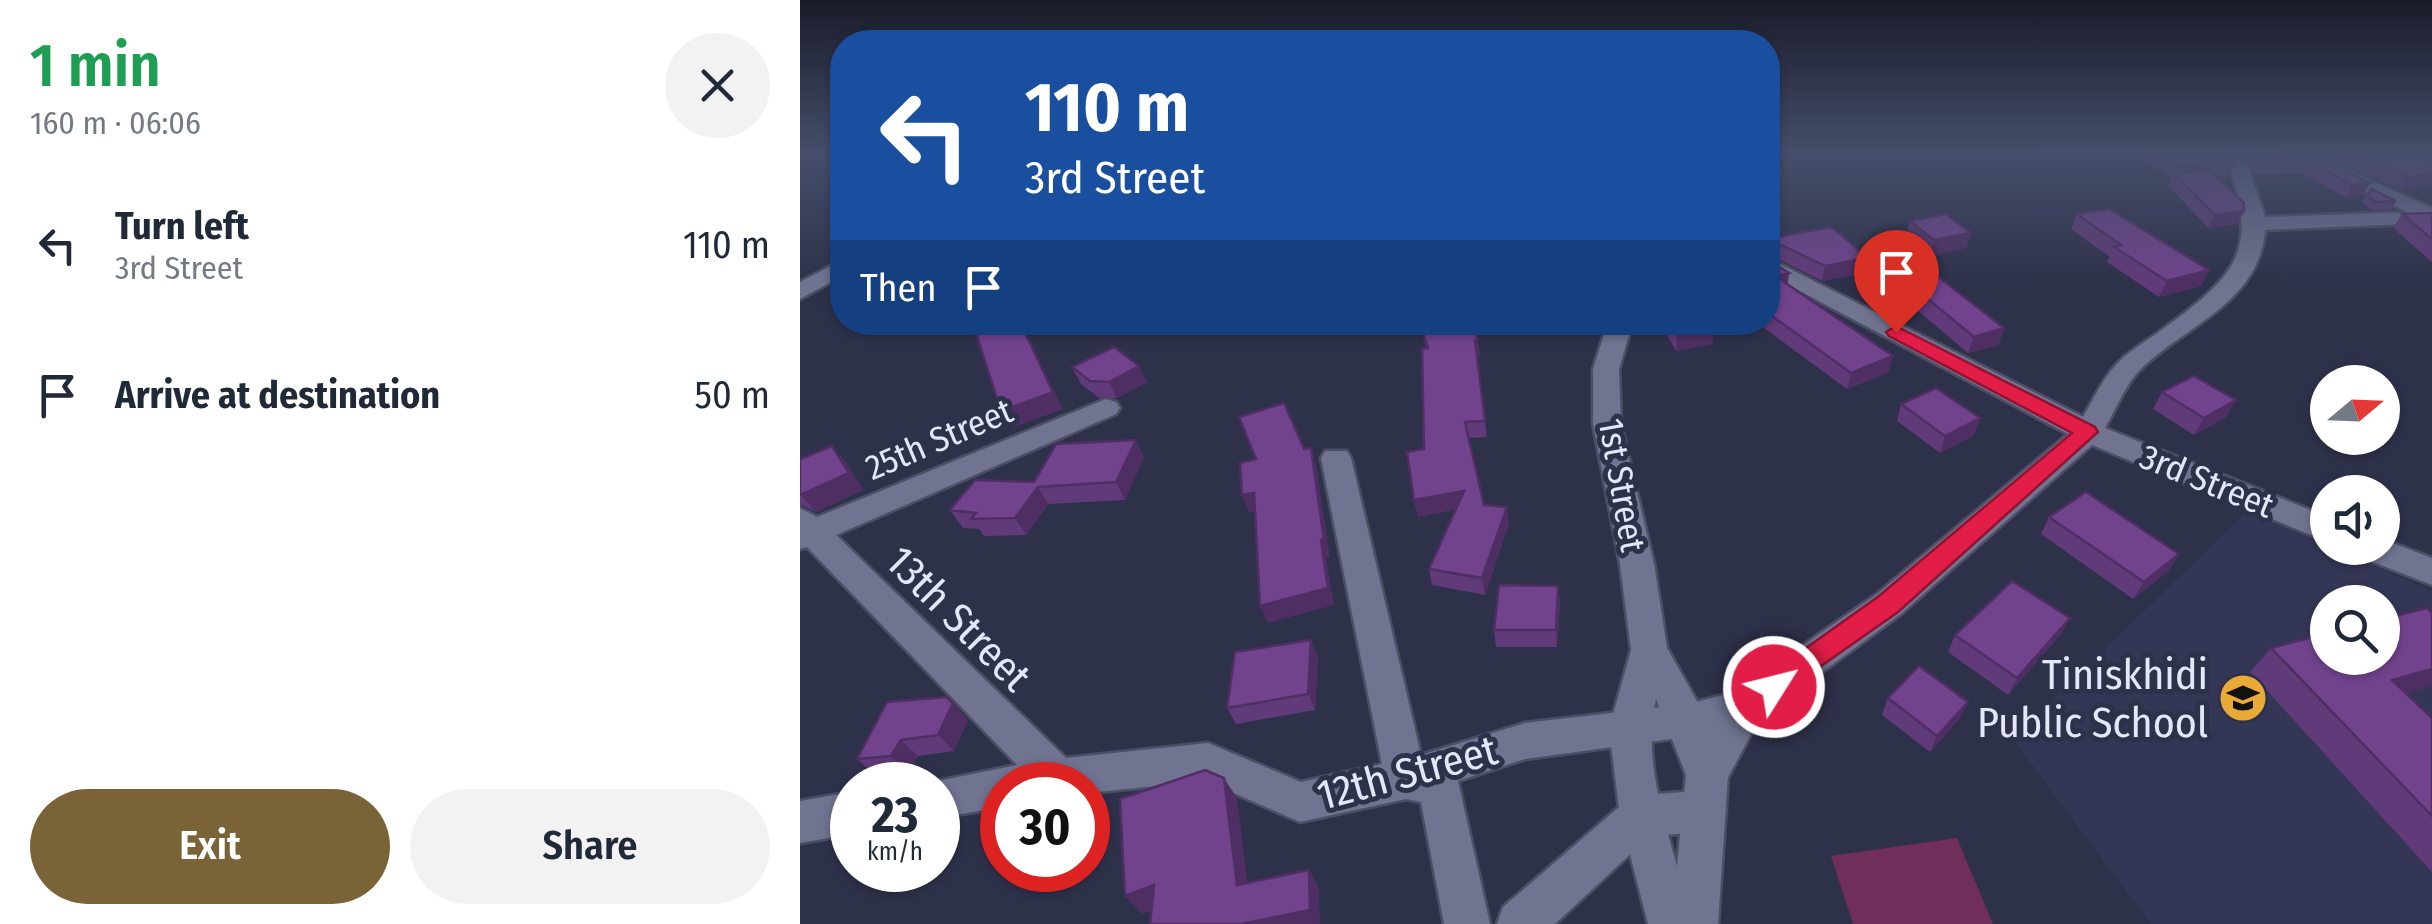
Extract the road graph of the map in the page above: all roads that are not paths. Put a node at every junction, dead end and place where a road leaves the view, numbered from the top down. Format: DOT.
graph roads {
  1 [pos="2252,197"];
  2 [pos="2390,197"];
  3 [pos="2432,216"];
  4 [pos="2255,224"];
  5 [pos="1780,271"];
  6 [pos="830,274"];
  7 [pos="800,292"];
  8 [pos="1617,335"];
  9 [pos="1106,408"];
  10 [pos="2088,432"];
  11 [pos="1336,458"];
  12 [pos="2310,523"];
  13 [pos="803,530"];
  14 [pos="2400,559"];
  15 [pos="2432,572"];
  16 [pos="1650,650"];
  17 [pos="1745,708"];
  18 [pos="1688,722"];
  19 [pos="1628,729"];
  20 [pos="1041,762"];
  21 [pos="1110,772"];
  22 [pos="1406,779"];
  23 [pos="1706,793"];
  24 [pos="1642,816"];
  25 [pos="830,817"];
  26 [pos="800,822"];
  27 [pos="1467,924"];
  28 [pos="1520,924"];
  29 [pos="1672,924"];
  30 [pos="1695,924"];
  1 -- 4 [label="street"];
  2 -- 3 [label="street"];
  3 -- 4 [label="street"];
  4 -- 10 [label="street"];
  5 -- 10 [label="street, 3rd Street"];
  6 -- 7 [label="street"];
  8 -- 16 [label="street, 1st Street"];
  9 -- 13 [label="street, 25th Street"];
  10 -- 12 [label="street, 3rd Street"];
  10 -- 17 [label="street"];
  11 -- 22 [label="street"];
  13 -- 20 [label="street, 13th Street"];
  14 -- 15 [label="street"];
  16 -- 18 [label="street, 1st Street"];
  16 -- 19 [label="street, 1st Street"];
  17 -- 18 [label="street, 12th Street"];
  17 -- 23 [label="street"];
  18 -- 19 [label="street, 12th Street"];
  18 -- 23 [label="street, 1st Street"];
  19 -- 22 [label="street, 12th Street"];
  19 -- 24 [label="street, 1st Street"];
  21 -- 22 [label="street, 12th Street"];
  22 -- 27 [label="street"];
  23 -- 24 [label="street"];
  23 -- 30 [label="street, 1st Street"];
  24 -- 28 [label="street"];
  24 -- 29 [label="street, 1st Street"];
  25 -- 26 [label="street"];
}
